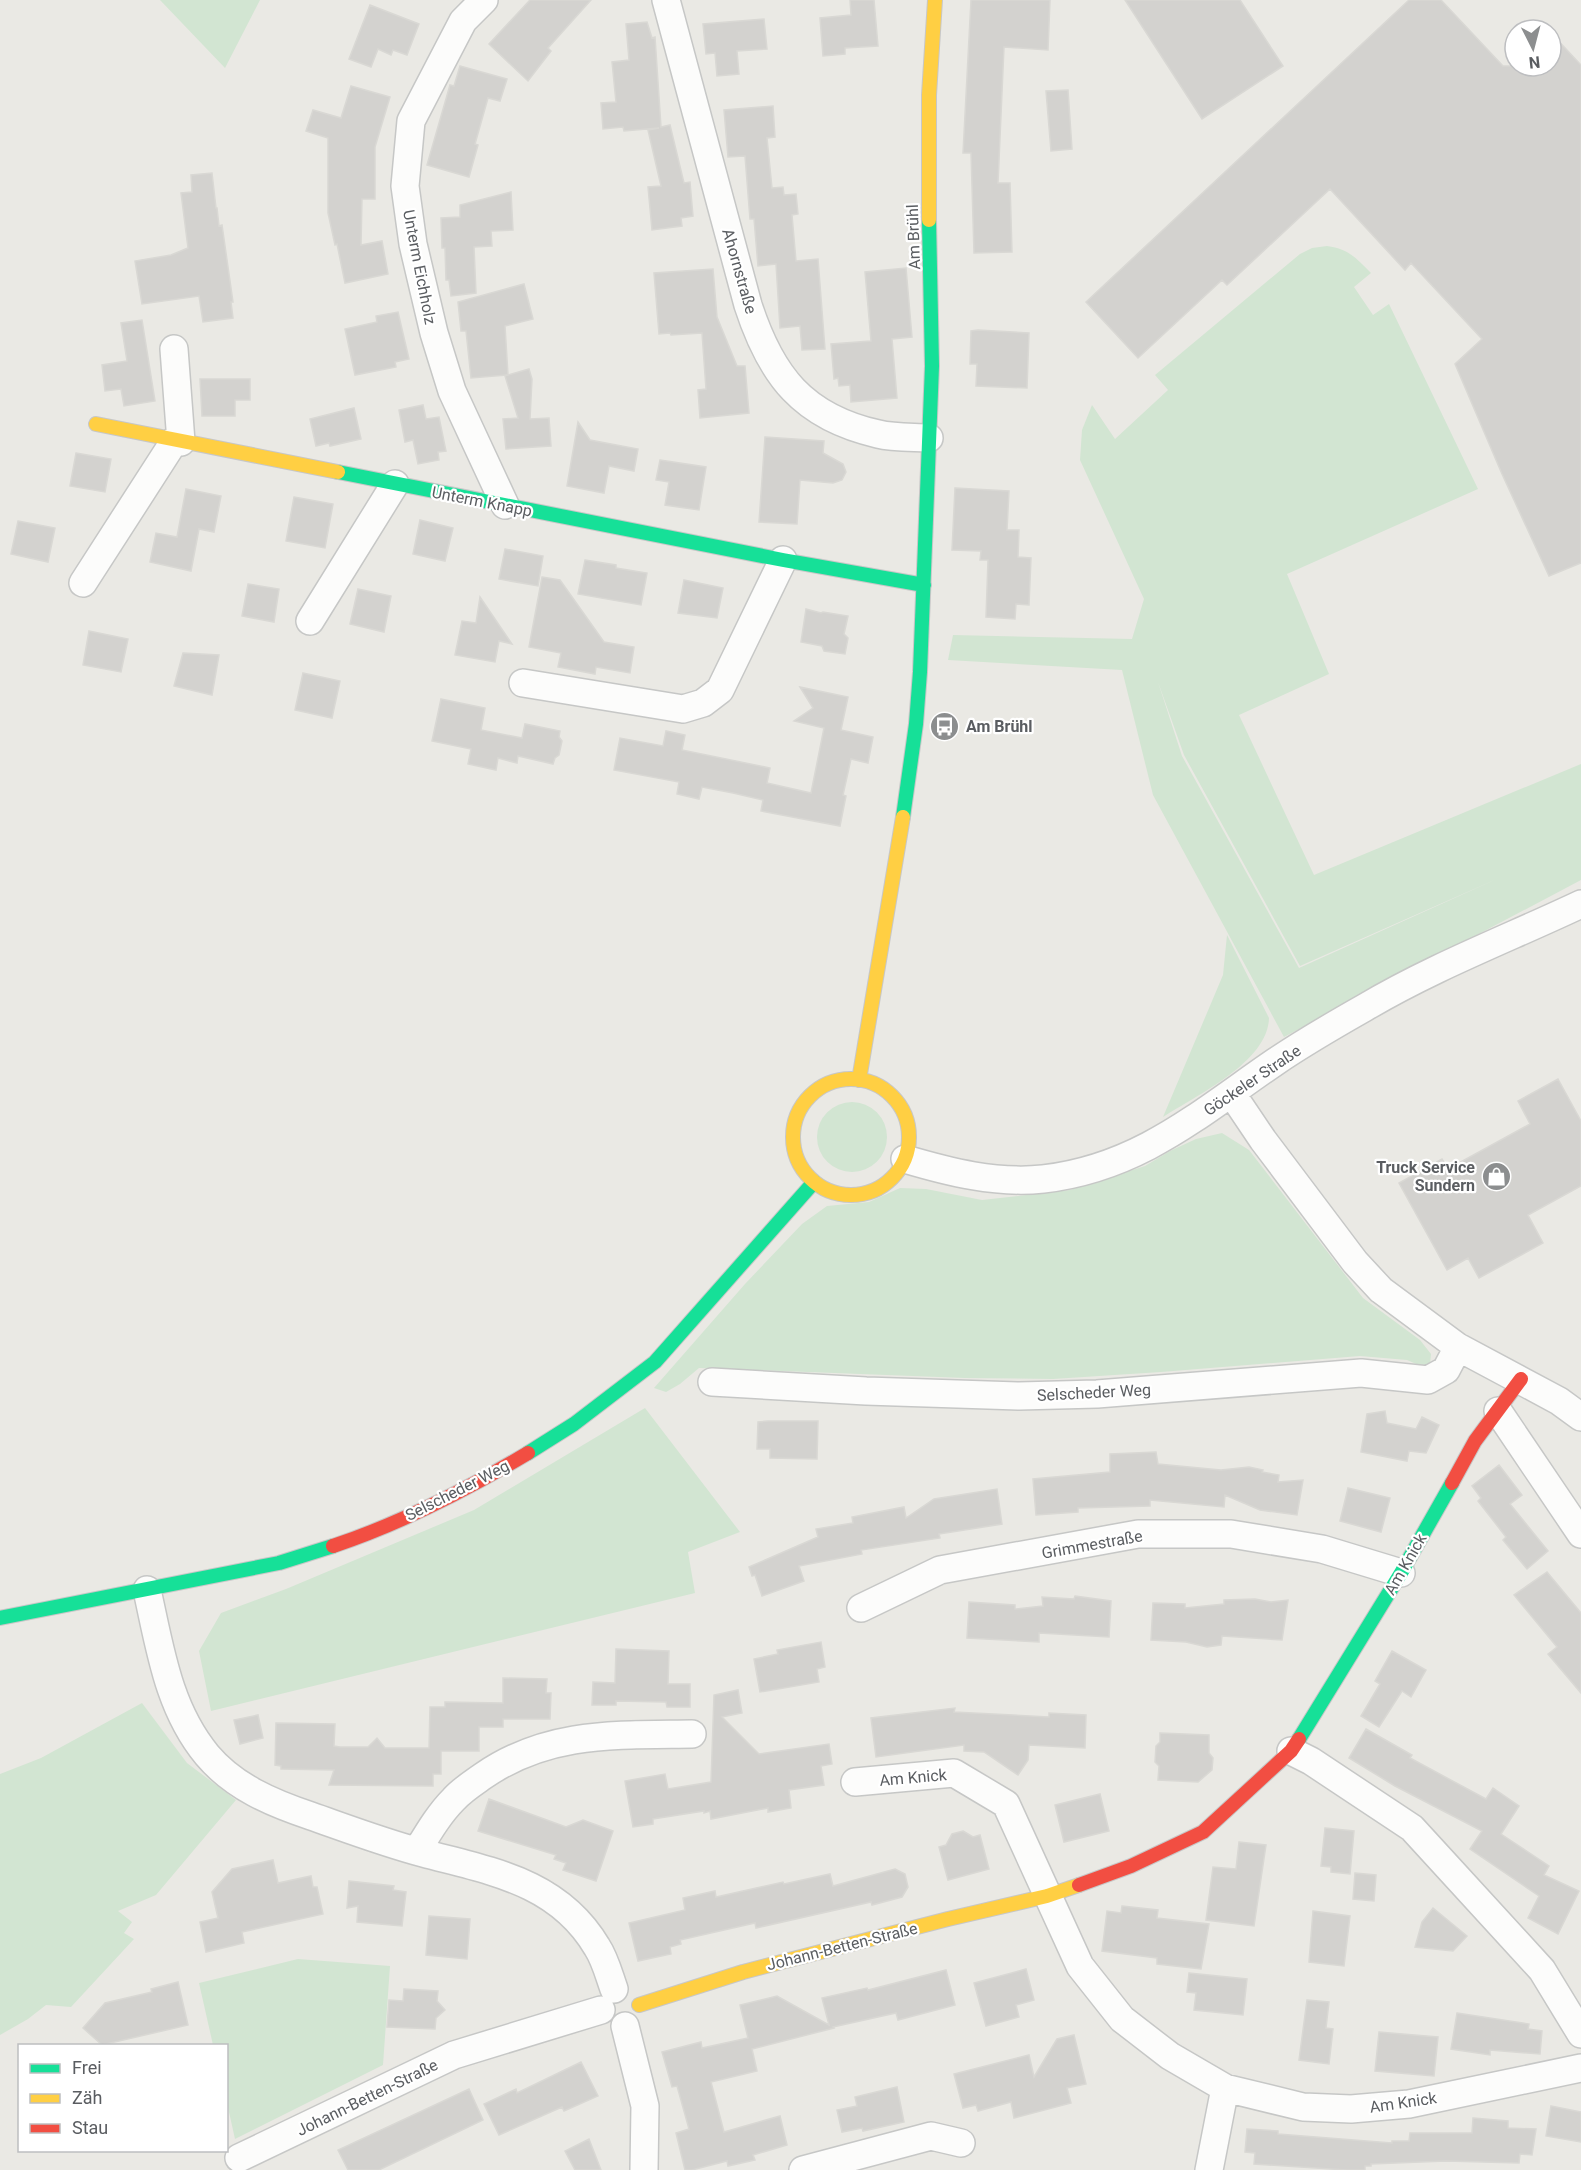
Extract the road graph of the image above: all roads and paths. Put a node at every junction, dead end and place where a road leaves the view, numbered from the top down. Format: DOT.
graph roads {
  1 [pos="484,0"];
  2 [pos="666,0"];
  3 [pos="935,0"];
  4 [pos="174,349"];
  5 [pos="96,424"];
  6 [pos="928,438"];
  7 [pos="178,441"];
  8 [pos="395,484"];
  9 [pos="505,506"];
  10 [pos="783,560"];
  11 [pos="83,583"];
  12 [pos="924,585"];
  13 [pos="310,621"];
  14 [pos="523,683"];
  15 [pos="1581,904"];
  16 [pos="859,1080"];
  17 [pos="1232,1094"];
  18 [pos="905,1159"];
  19 [pos="814,1182"];
  20 [pos="1458,1347"];
  21 [pos="1521,1379"];
  22 [pos="712,1382"];
  23 [pos="1498,1411"];
  24 [pos="1581,1417"];
  25 [pos="1581,1534"];
  26 [pos="1401,1573"];
  27 [pos="147,1590"];
  28 [pos="861,1608"];
  29 [pos="0,1618"];
  30 [pos="692,1734"];
  31 [pos="1291,1751"];
  32 [pos="855,1782"];
  33 [pos="417,1851"];
  34 [pos="1047,1896"];
  35 [pos="608,1999"];
  36 [pos="632,2016"];
  37 [pos="1581,2034"];
  38 [pos="1581,2068"];
  39 [pos="1225,2088"];
  40 [pos="961,2143"];
  41 [pos="239,2158"];
  42 [pos="644,2170"];
  43 [pos="803,2170"];
  44 [pos="1209,2170"];
  1 -- 9 [label="street, Unterm Eichholz"];
  2 -- 6 [label="street, Ahornstraße"];
  3 -- 6 [label="street, Am Brühl"];
  4 -- 7 [label="street"];
  5 -- 7 [label="street, Unterm Knapp"];
  6 -- 12 [label="street, Am Brühl"];
  7 -- 8 [label="street, Unterm Knapp"];
  7 -- 11 [label="street"];
  8 -- 9 [label="street, Unterm Knapp"];
  8 -- 13 [label="street"];
  9 -- 10 [label="street, Unterm Knapp"];
  10 -- 12 [label="street, Unterm Knapp"];
  10 -- 14 [label="street"];
  12 -- 16 [label="street, Am Brühl"];
  15 -- 17 [label="street, Göckeler Straße"];
  16 -- 18 [label="street"];
  16 -- 19 [label="street"];
  17 -- 18 [label="street, Göckeler Straße"];
  17 -- 20 [label="street"];
  18 -- 19 [label="street"];
  19 -- 27 [label="street, Selscheder Weg"];
  20 -- 21 [label="street"];
  20 -- 22 [label="street, Selscheder Weg"];
  21 -- 23 [label="street, Am Knick"];
  21 -- 24 [label="street"];
  23 -- 25 [label="street"];
  23 -- 26 [label="street, Am Knick"];
  26 -- 28 [label="street, Grimmestraße"];
  26 -- 31 [label="street, Am Knick"];
  27 -- 29 [label="street, Selscheder Weg"];
  27 -- 33 [label="street"];
  30 -- 33 [label="street"];
  31 -- 34 [label="street, Am Knick"];
  31 -- 37 [label="street"];
  32 -- 34 [label="street, Am Knick"];
  33 -- 35 [label="street"];
  34 -- 36 [label="street, Johann-Betten-Straße"];
  34 -- 39 [label="street, Am Knick"];
  35 -- 36 [label="street"];
  35 -- 41 [label="street, Johann-Betten-Straße"];
  36 -- 42 [label="street"];
  38 -- 39 [label="street, Am Knick"];
  39 -- 44 [label="street"];
  40 -- 43 [label="street"];
}
